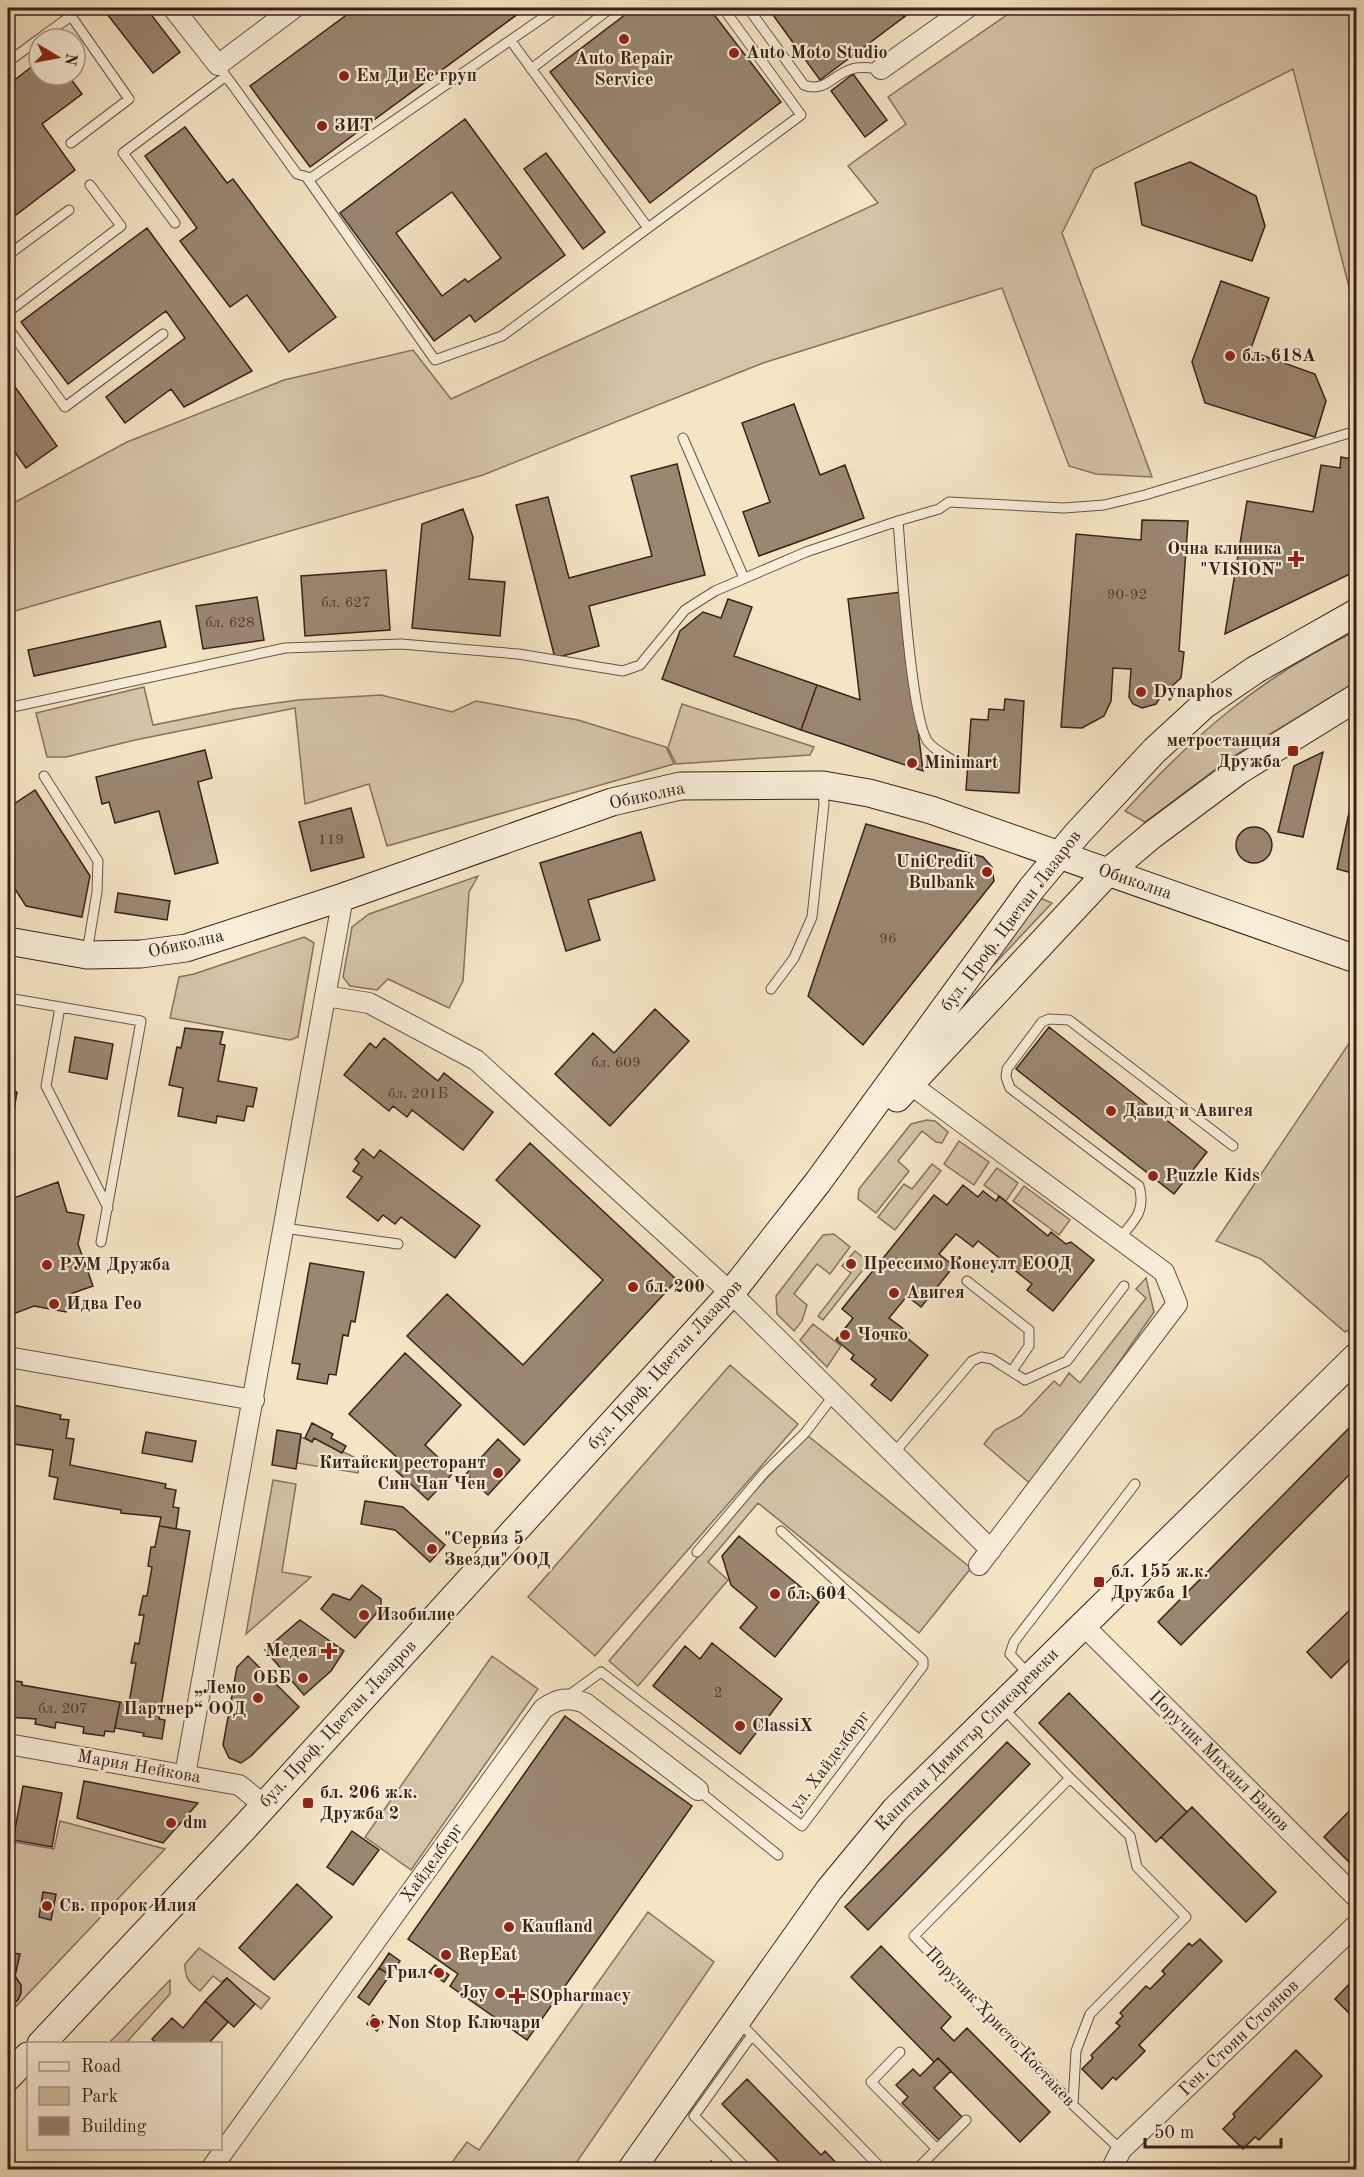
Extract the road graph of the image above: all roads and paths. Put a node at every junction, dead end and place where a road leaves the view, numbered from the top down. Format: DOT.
graph roads {
  1 [pos="173,8"];
  2 [pos="294,8"];
  3 [pos="556,8"];
  4 [pos="611,8"];
  5 [pos="723,8"];
  6 [pos="748,8"];
  7 [pos="967,8"];
  8 [pos="56,27"];
  9 [pos="79,27"];
  10 [pos="87,39"];
  11 [pos="511,41"];
  12 [pos="27,48"];
  13 [pos="8,62"];
  14 [pos="531,69"];
  15 [pos="881,69"];
  16 [pos="222,70"];
  17 [pos="70,143"];
  18 [pos="307,178"];
  19 [pos="90,185"];
  20 [pos="69,210"];
  21 [pos="175,223"];
  22 [pos="648,228"];
  23 [pos="8,255"];
  24 [pos="8,312"];
  25 [pos="8,328"];
  26 [pos="163,334"];
  27 [pos="1356,431"];
  28 [pos="683,438"];
  29 [pos="898,521"];
  30 [pos="744,578"];
  31 [pos="1356,613"];
  32 [pos="1356,698"];
  33 [pos="8,708"];
  34 [pos="955,762"];
  35 [pos="44,776"];
  36 [pos="823,785"];
  37 [pos="1058,855"];
  38 [pos="1107,873"];
  39 [pos="343,897"];
  40 [pos="8,941"];
  41 [pos="87,955"];
  42 [pos="1356,959"];
  43 [pos="771,989"];
  44 [pos="325,996"];
  45 [pos="8,998"];
  46 [pos="60,1007"];
  47 [pos="910,1084"];
  48 [pos="1233,1146"];
  49 [pos="818,1182"];
  50 [pos="108,1208"];
  51 [pos="284,1228"];
  52 [pos="1119,1239"];
  53 [pos="101,1242"];
  54 [pos="398,1244"];
  55 [pos="967,1281"];
  56 [pos="1124,1286"];
  57 [pos="731,1293"];
  58 [pos="1356,1357"];
  59 [pos="8,1358"];
  60 [pos="1012,1371"];
  61 [pos="834,1395"];
  62 [pos="254,1400"];
  63 [pos="893,1454"];
  64 [pos="1135,1484"];
  65 [pos="781,1531"];
  66 [pos="991,1550"];
  67 [pos="697,1552"];
  68 [pos="979,1566"];
  69 [pos="1082,1624"];
  70 [pos="1030,1676"];
  71 [pos="565,1698"];
  72 [pos="1000,1706"];
  73 [pos="8,1744"];
  74 [pos="185,1775"];
  75 [pos="1070,1778"];
  76 [pos="698,1790"];
  77 [pos="264,1805"];
  78 [pos="778,1855"];
  79 [pos="1356,1897"];
  80 [pos="1356,1925"];
  81 [pos="744,2028"];
  82 [pos="42,2042"];
  83 [pos="900,2052"];
  84 [pos="27,2057"];
  85 [pos="8,2077"];
  86 [pos="1073,2104"];
  87 [pos="966,2120"];
  88 [pos="937,2149"];
  89 [pos="1122,2150"];
  90 [pos="210,2169"];
  91 [pos="631,2169"];
  92 [pos="748,2169"];
  93 [pos="883,2169"];
  94 [pos="916,2169"];
  95 [pos="1111,2169"];
  1 -- 16 [label="street"];
  2 -- 16 [label="street"];
  3 -- 11 [label="lane"];
  4 -- 14 [label="lane"];
  5 -- 22 [label="lane"];
  6 -- 15 [label="lane"];
  7 -- 15 [label="street"];
  8 -- 9 [label="lane"];
  10 -- 17 [label="lane"];
  11 -- 14 [label="lane"];
  11 -- 18 [label="lane"];
  12 -- 13 [label="lane"];
  14 -- 22 [label="lane"];
  16 -- 18 [label="lane"];
  16 -- 21 [label="lane"];
  18 -- 22 [label="lane"];
  19 -- 24 [label="lane"];
  20 -- 23 [label="lane"];
  25 -- 26 [label="lane"];
  27 -- 29 [label="lane"];
  28 -- 30 [label="lane"];
  29 -- 30 [label="lane"];
  29 -- 34 [label="lane"];
  30 -- 33 [label="lane"];
  31 -- 37 [label="main road, бул. Проф. Цветан Лазаров"];
  32 -- 38 [label="main road, бул. Проф. Цветан Лазаров"];
  35 -- 41 [label="lane"];
  36 -- 37 [label="main road, Обиколна"];
  36 -- 39 [label="main road, Обиколна"];
  36 -- 43 [label="lane"];
  37 -- 38 [label="main road, Обиколна"];
  37 -- 49 [label="main road, бул. Проф. Цветан Лазаров"];
  38 -- 42 [label="main road, Обиколна"];
  38 -- 47 [label="main road, бул. Проф. Цветан Лазаров"];
  39 -- 41 [label="main road, Обиколна"];
  39 -- 44 [label="street"];
  40 -- 41 [label="main road, Обиколна"];
  44 -- 51 [label="street"];
  44 -- 57 [label="street"];
  45 -- 46 [label="lane"];
  46 -- 50 [label="lane"];
  46 -- 50 [label="lane"];
  47 -- 49 [label="main road, бул. Проф. Цветан Лазаров"];
  47 -- 52 [label="street"];
  48 -- 52 [label="lane"];
  49 -- 57 [label="main road, бул. Проф. Цветан Лазаров"];
  50 -- 53 [label="lane"];
  51 -- 54 [label="lane"];
  51 -- 62 [label="street"];
  52 -- 66 [label="street"];
  55 -- 60 [label="lane"];
  56 -- 60 [label="lane"];
  57 -- 61 [label="street"];
  57 -- 77 [label="main road, бул. Проф. Цветан Лазаров"];
  58 -- 69 [label="main road, Капитан Димитър Списаревски"];
  59 -- 62 [label="street"];
  60 -- 63 [label="lane"];
  61 -- 63 [label="street"];
  61 -- 67 [label="lane"];
  62 -- 74 [label="street"];
  63 -- 66 [label="street"];
  64 -- 70 [label="lane"];
  65 -- 71 [label="lane, ул. Хайделберг"];
  66 -- 68 [label="street"];
  69 -- 70 [label="main road, Капитан Димитър Списаревски"];
  69 -- 79 [label="street, Поручик Михаил Банов"];
  70 -- 72 [label="main road, Капитан Димитър Списаревски"];
  71 -- 76 [label="street"];
  71 -- 90 [label="street, Хайделберг"];
  72 -- 75 [label="lane"];
  72 -- 81 [label="main road, Капитан Димитър Списаревски"];
  73 -- 74 [label="street, Мария Нейкова"];
  74 -- 77 [label="street, Мария Нейкова"];
  75 -- 86 [label="lane"];
  75 -- 86 [label="lane, Поручик Христо Костакев"];
  76 -- 78 [label="lane"];
  77 -- 82 [label="main road, бул. Проф. Цветан Лазаров"];
  80 -- 89 [label="street, Ген. Стоян Стоянов"];
  81 -- 91 [label="main road, Капитан Димитър Списаревски"];
  81 -- 92 [label="lane"];
  81 -- 93 [label="lane"];
  83 -- 88 [label="lane"];
  84 -- 85 [label="main road"];
  86 -- 89 [label="lane, Поручик Христо Костакев"];
  87 -- 88 [label="lane"];
  88 -- 94 [label="lane"];
  89 -- 95 [label="street"];
}
